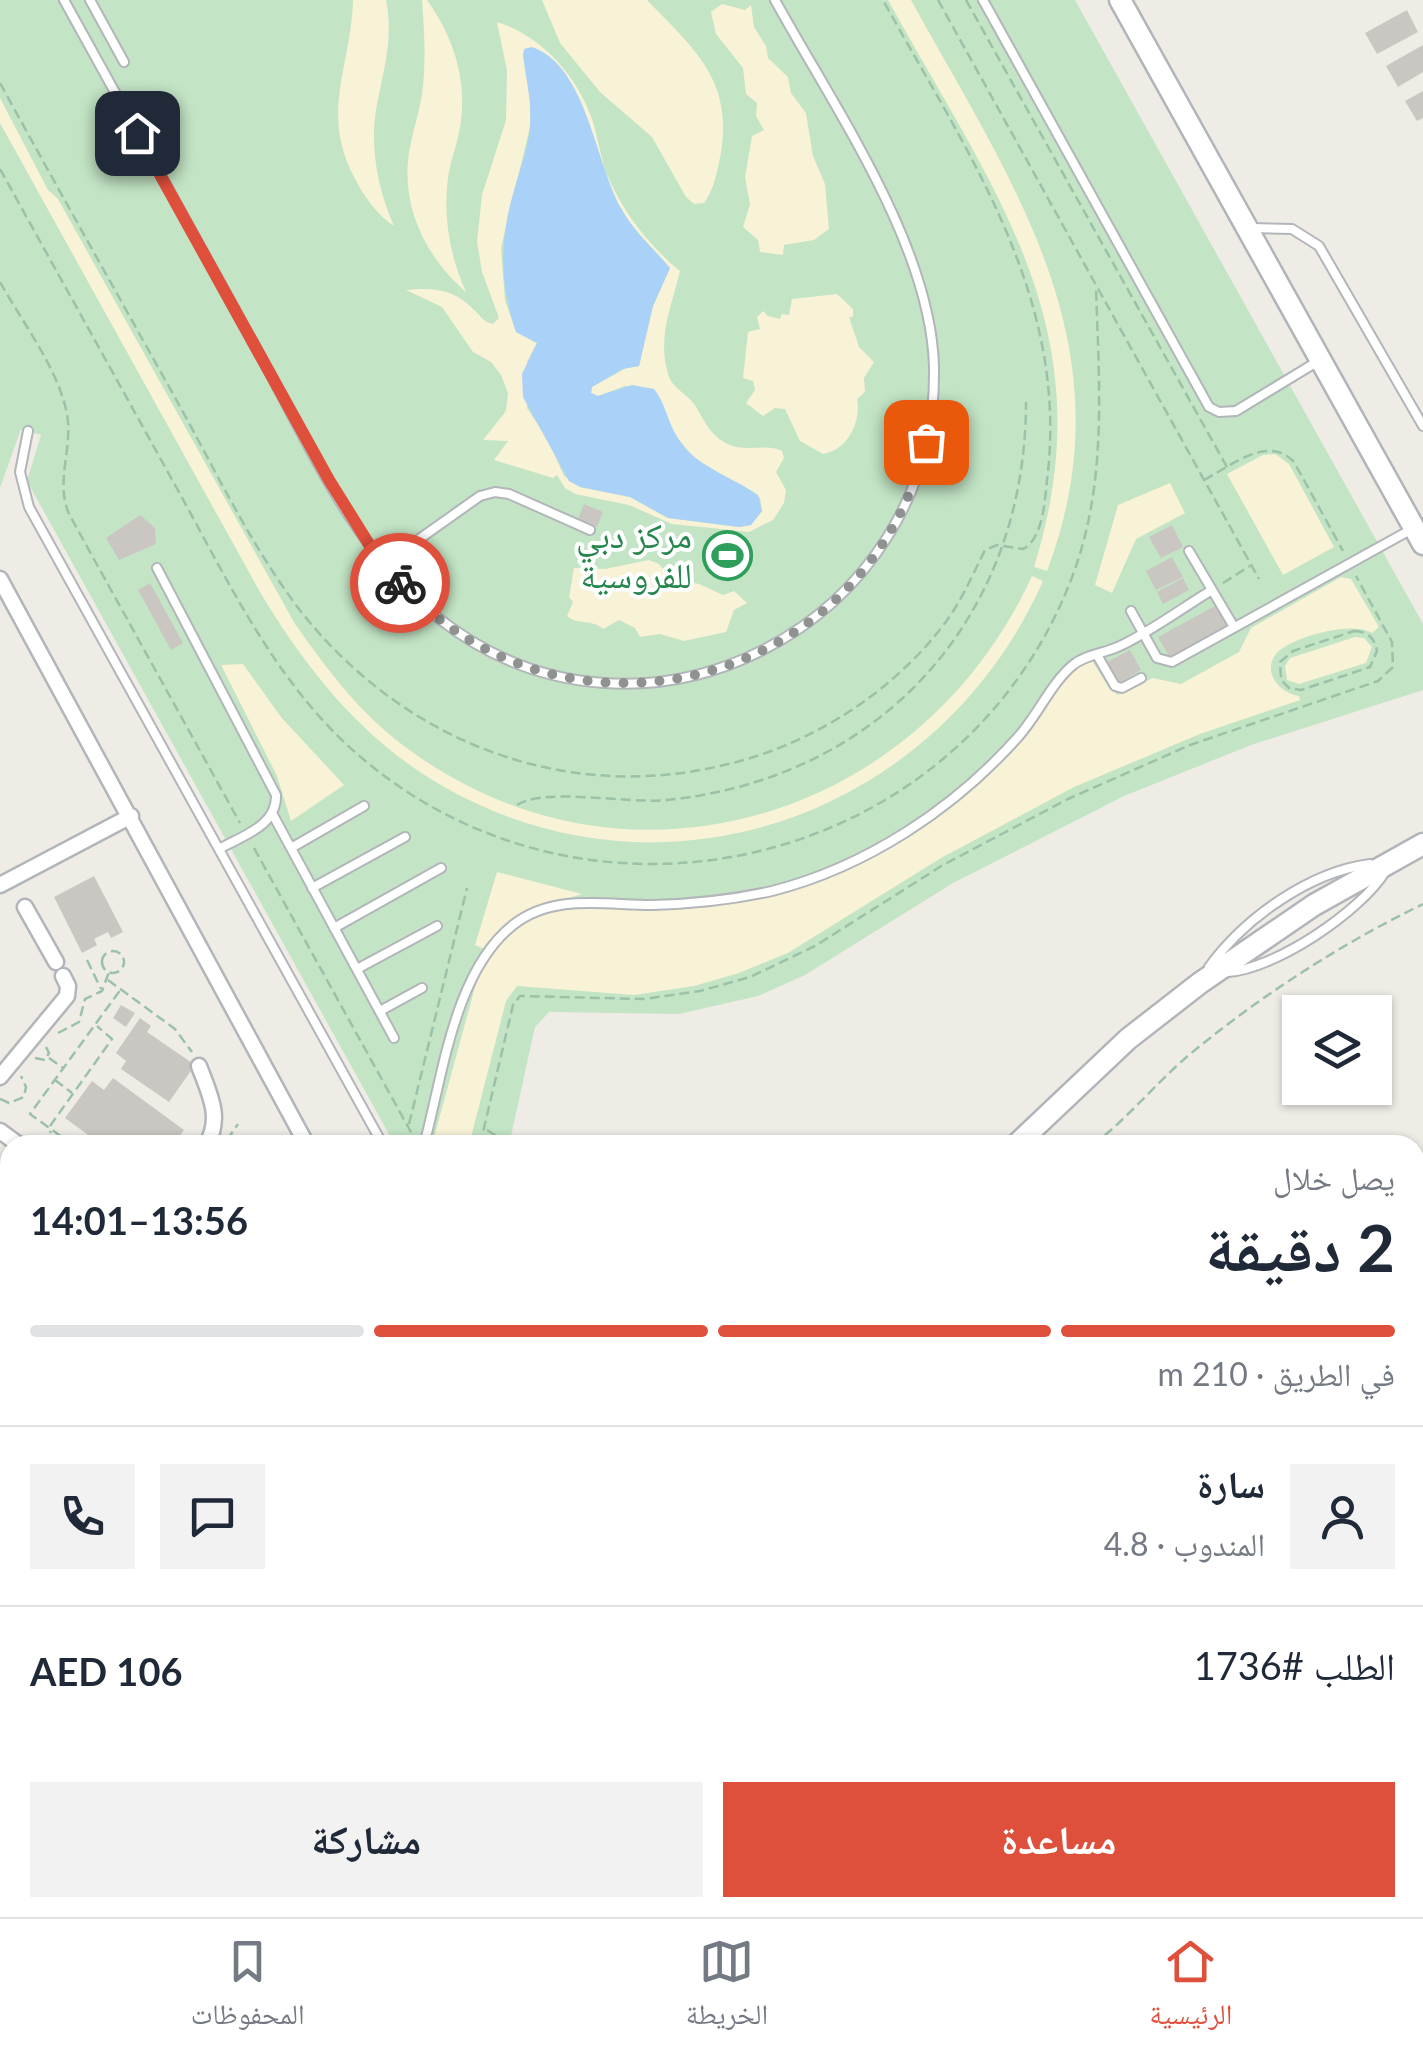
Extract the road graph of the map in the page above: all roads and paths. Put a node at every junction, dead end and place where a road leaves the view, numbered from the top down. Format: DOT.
graph roads {
  1 [pos="64,0"];
  2 [pos="90,0"];
  3 [pos="775,0"];
  4 [pos="883,0"];
  5 [pos="938,0"];
  6 [pos="966,0"];
  7 [pos="983,0"];
  8 [pos="1120,0"];
  9 [pos="124,62"];
  10 [pos="0,83"];
  11 [pos="0,169"];
  12 [pos="1246,228"];
  13 [pos="0,282"];
  14 [pos="1096,287"];
  15 [pos="1320,360"];
  16 [pos="1407,400"];
  17 [pos="1026,402"];
  18 [pos="1423,408"];
  19 [pos="1423,426"];
  20 [pos="28,432"];
  21 [pos="1227,468"];
  22 [pos="1204,480"];
  23 [pos="590,530"];
  24 [pos="1418,536"];
  25 [pos="1004,546"];
  26 [pos="1189,551"];
  27 [pos="384,564"];
  28 [pos="1350,564"];
  29 [pos="1252,566"];
  30 [pos="157,568"];
  31 [pos="0,579"];
  32 [pos="1259,579"];
  33 [pos="1212,590"];
  34 [pos="1130,611"];
  35 [pos="1234,627"];
  36 [pos="1142,633"];
  37 [pos="1388,635"];
  38 [pos="1374,640"];
  39 [pos="1097,654"];
  40 [pos="1141,678"];
  41 [pos="517,805"];
  42 [pos="364,806"];
  43 [pos="273,814"];
  44 [pos="131,816"];
  45 [pos="246,834"];
  46 [pos="406,836"];
  47 [pos="290,848"];
  48 [pos="219,849"];
  49 [pos="1411,854"];
  50 [pos="441,868"];
  51 [pos="0,884"];
  52 [pos="312,888"];
  53 [pos="467,888"];
  54 [pos="1423,904"];
  55 [pos="25,907"];
  56 [pos="436,926"];
  57 [pos="334,928"];
  58 [pos="87,960"];
  59 [pos="356,969"];
  60 [pos="109,972"];
  61 [pos="107,979"];
  62 [pos="422,988"];
  63 [pos="121,990"];
  64 [pos="102,991"];
  65 [pos="380,1011"];
  66 [pos="78,1022"];
  67 [pos="96,1026"];
  68 [pos="91,1032"];
  69 [pos="52,1036"];
  70 [pos="394,1038"];
  71 [pos="34,1057"];
  72 [pos="48,1057"];
  73 [pos="199,1066"];
  74 [pos="64,1069"];
  75 [pos="0,1077"];
  76 [pos="55,1080"];
  77 [pos="73,1094"];
  78 [pos="24,1097"];
  79 [pos="1,1102"];
  80 [pos="36,1106"];
  81 [pos="238,1124"];
  82 [pos="408,1126"];
  83 [pos="484,1128"];
  84 [pos="50,1129"];
  85 [pos="47,1135"];
  86 [pos="59,1135"];
  87 [pos="211,1135"];
  88 [pos="230,1135"];
  89 [pos="302,1135"];
  90 [pos="377,1135"];
  91 [pos="414,1135"];
  92 [pos="424,1135"];
  93 [pos="482,1135"];
  94 [pos="495,1135"];
  95 [pos="1027,1135"];
  96 [pos="1105,1135"];
  1 -- 27 [label="lane"];
  2 -- 9 [label="lane"];
  3 -- 27 [label="lane"];
  4 -- 25 [label="path"];
  5 -- 14 [label="path"];
  6 -- 21 [label="path"];
  7 -- 15 [label="lane"];
  8 -- 12 [label="street"];
  10 -- 25 [label="path"];
  11 -- 14 [label="path"];
  12 -- 15 [label="street"];
  12 -- 16 [label="lane"];
  13 -- 45 [label="path"];
  14 -- 22 [label="path"];
  15 -- 24 [label="street"];
  16 -- 18 [label="lane"];
  16 -- 19 [label="lane"];
  17 -- 25 [label="path"];
  20 -- 48 [label="lane"];
  21 -- 22 [label="path"];
  21 -- 28 [label="path"];
  22 -- 29 [label="path"];
  23 -- 27 [label="lane"];
  24 -- 28 [label="lane"];
  25 -- 41 [label="path"];
  26 -- 33 [label="lane"];
  28 -- 35 [label="lane"];
  28 -- 37 [label="path"];
  29 -- 32 [label="path"];
  29 -- 33 [label="path"];
  30 -- 43 [label="lane"];
  31 -- 44 [label="street"];
  33 -- 35 [label="lane"];
  33 -- 36 [label="lane"];
  34 -- 36 [label="lane"];
  35 -- 36 [label="lane"];
  36 -- 39 [label="lane"];
  37 -- 38 [label="path"];
  37 -- 83 [label="path"];
  38 -- 38 [label="path"];
  39 -- 40 [label="lane"];
  39 -- 92 [label="lane"];
  42 -- 47 [label="lane"];
  43 -- 45 [label="lane"];
  43 -- 47 [label="lane"];
  44 -- 51 [label="street"];
  44 -- 89 [label="street"];
  45 -- 48 [label="lane"];
  45 -- 82 [label="path"];
  46 -- 52 [label="lane"];
  47 -- 52 [label="lane"];
  48 -- 90 [label="lane"];
  49 -- 95 [label="street"];
  50 -- 57 [label="lane"];
  52 -- 57 [label="lane"];
  53 -- 82 [label="path"];
  54 -- 96 [label="path"];
  55 -- 75 [label="street"];
  56 -- 59 [label="lane"];
  57 -- 59 [label="lane"];
  58 -- 64 [label="path"];
  59 -- 65 [label="lane"];
  60 -- 60 [label="path"];
  60 -- 61 [label="path"];
  61 -- 63 [label="path"];
  61 -- 64 [label="path"];
  62 -- 65 [label="lane"];
  63 -- 67 [label="path"];
  63 -- 73 [label="path"];
  64 -- 66 [label="path"];
  65 -- 70 [label="lane"];
  66 -- 68 [label="path"];
  66 -- 69 [label="path"];
  67 -- 68 [label="path"];
  67 -- 77 [label="path"];
  68 -- 74 [label="path"];
  71 -- 78 [label="path"];
  72 -- 74 [label="path"];
  73 -- 87 [label="street"];
  74 -- 76 [label="path"];
  76 -- 77 [label="path"];
  76 -- 80 [label="path"];
  77 -- 84 [label="path"];
  78 -- 79 [label="path"];
  78 -- 80 [label="path"];
  80 -- 84 [label="path"];
  81 -- 88 [label="path"];
  82 -- 91 [label="path"];
  83 -- 93 [label="path"];
  83 -- 94 [label="path"];
  84 -- 85 [label="path"];
  84 -- 86 [label="path"];
}
